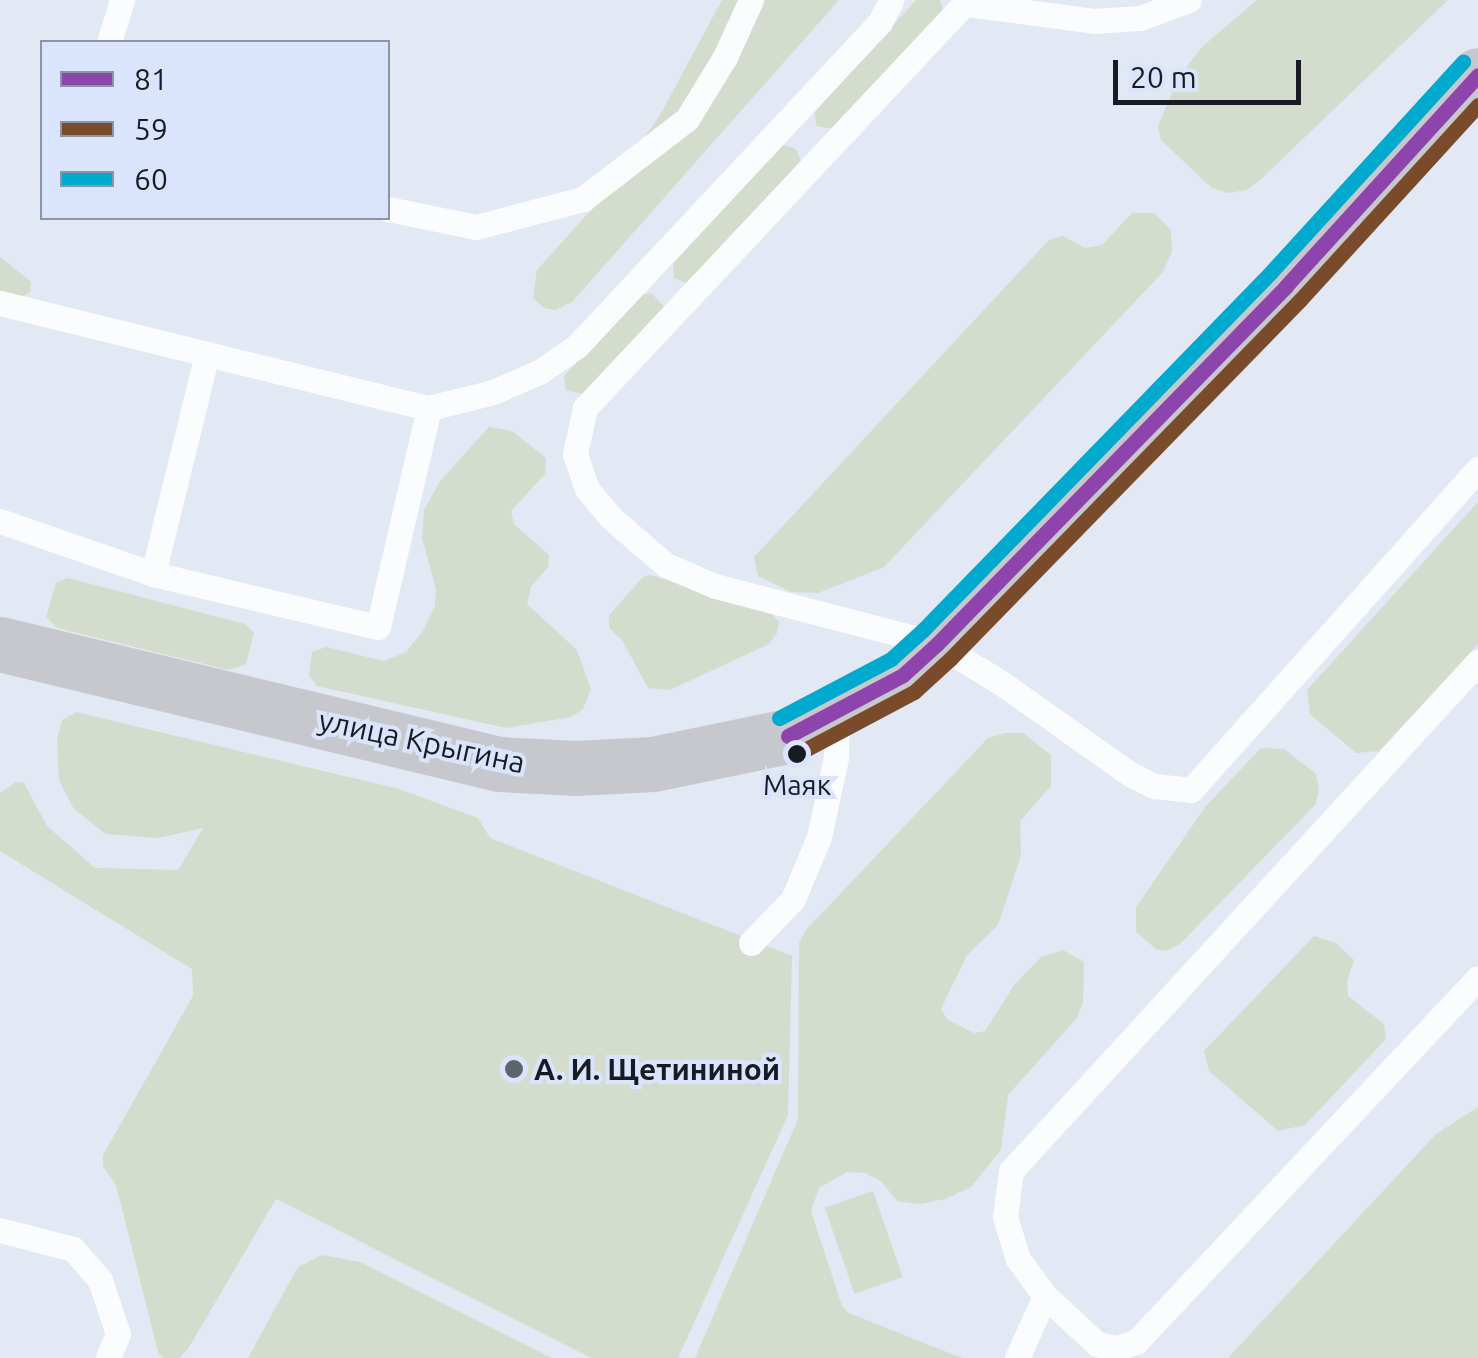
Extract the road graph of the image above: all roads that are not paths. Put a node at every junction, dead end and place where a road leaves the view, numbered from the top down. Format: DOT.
graph roads {
  1 [pos="122,0"];
  2 [pos="751,0"];
  3 [pos="891,0"];
  4 [pos="1190,0"];
  5 [pos="968,2"];
  6 [pos="110,40"];
  7 [pos="1478,75"];
  8 [pos="390,209"];
  9 [pos="0,303"];
  10 [pos="207,354"];
  11 [pos="429,408"];
  12 [pos="1478,470"];
  13 [pos="0,521"];
  14 [pos="153,574"];
  15 [pos="0,644"];
  16 [pos="937,644"];
  17 [pos="1478,662"];
  18 [pos="837,710"];
  19 [pos="752,942"];
  20 [pos="1478,978"];
  21 [pos="0,1230"];
  22 [pos="1045,1296"];
  23 [pos="108,1358"];
  24 [pos="1016,1358"];
  1 -- 6 [label="lane"];
  2 -- 8 [label="lane"];
  3 -- 11 [label="lane"];
  4 -- 5 [label="lane"];
  5 -- 16 [label="lane"];
  7 -- 16 [label="main road, улица Крыгина"];
  9 -- 10 [label="lane"];
  10 -- 11 [label="lane"];
  10 -- 14 [label="lane"];
  11 -- 14 [label="lane"];
  12 -- 16 [label="lane"];
  13 -- 14 [label="lane"];
  15 -- 18 [label="main road, улица Крыгина"];
  16 -- 18 [label="main road, улица Крыгина"];
  17 -- 22 [label="lane"];
  18 -- 19 [label="lane"];
  20 -- 22 [label="lane"];
  21 -- 23 [label="lane"];
  22 -- 24 [label="lane"];
}
